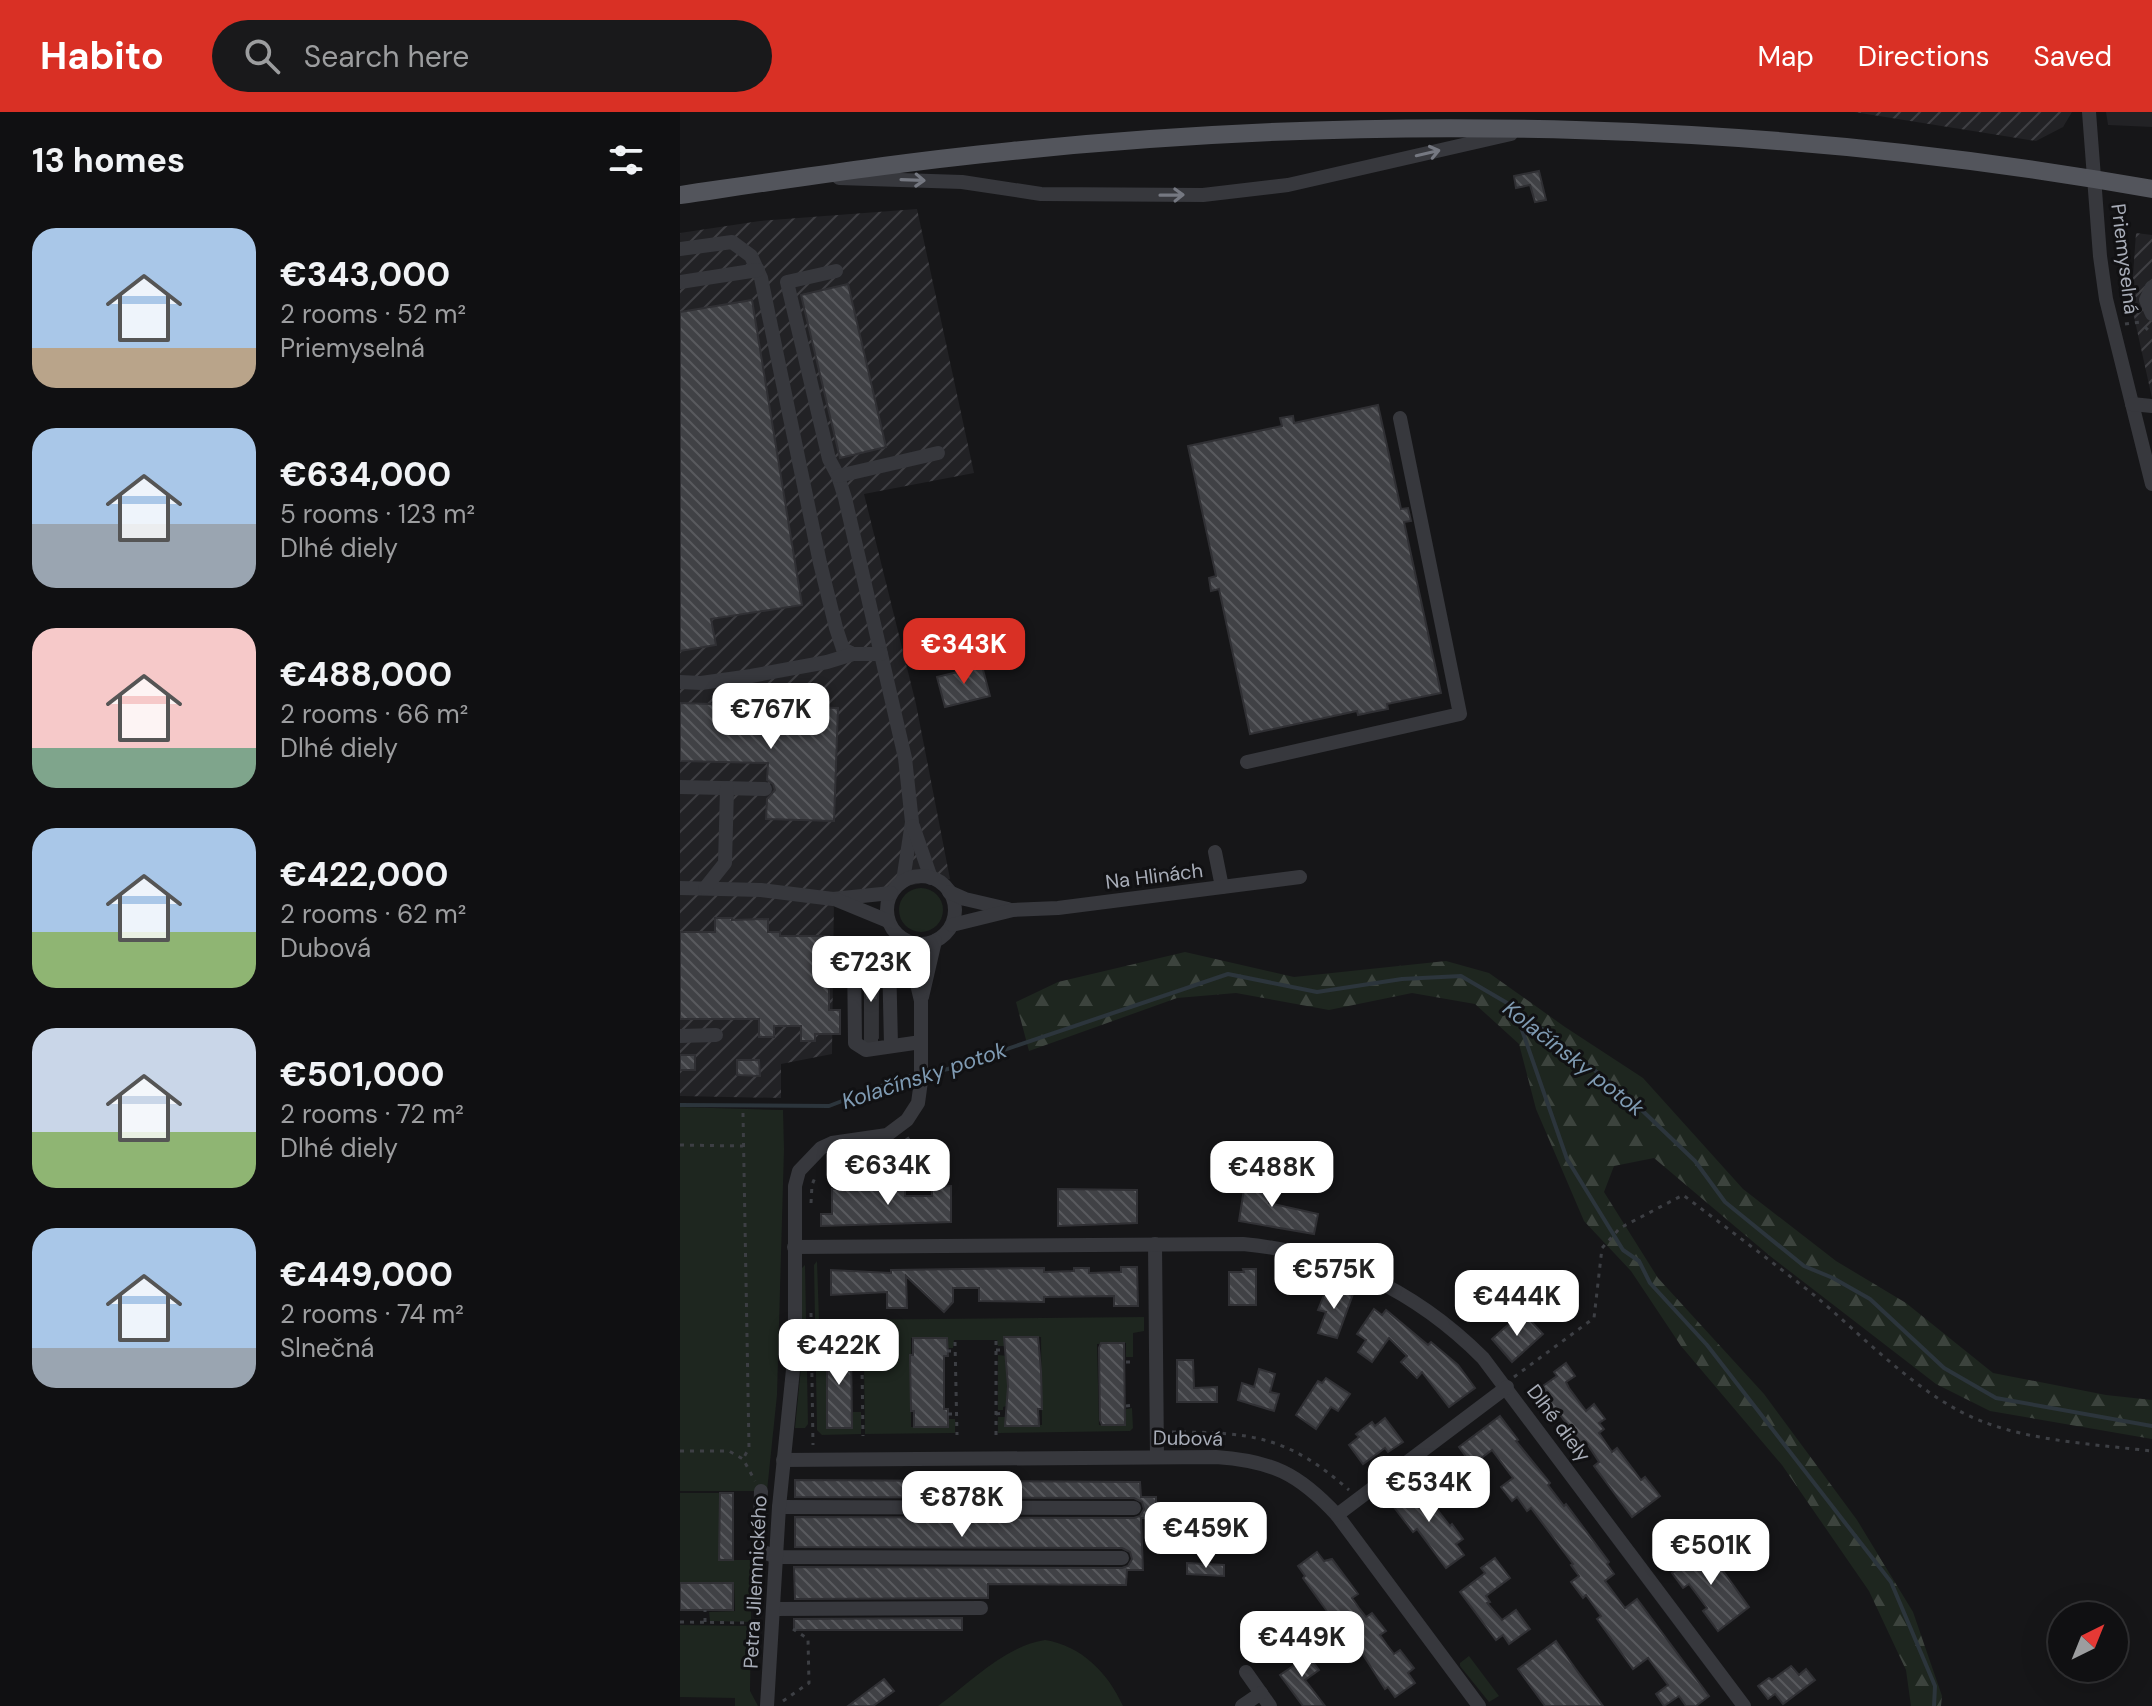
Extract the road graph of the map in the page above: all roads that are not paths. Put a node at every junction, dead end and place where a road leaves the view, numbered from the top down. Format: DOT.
graph roads {
  1 [pos="2089,112"];
  2 [pos="1534,128"];
  3 [pos="807,177"];
  4 [pos="2095,178"];
  5 [pos="2152,189"];
  6 [pos="680,195"];
  7 [pos="680,249"];
  8 [pos="758,270"];
  9 [pos="836,271"];
  10 [pos="680,282"];
  11 [pos="2152,287"];
  12 [pos="2152,314"];
  13 [pos="2132,404"];
  14 [pos="2152,406"];
  15 [pos="1400,418"];
  16 [pos="938,453"];
  17 [pos="838,476"];
  18 [pos="2152,484"];
  19 [pos="853,654"];
  20 [pos="881,654"];
  21 [pos="680,682"];
  22 [pos="1247,762"];
  23 [pos="680,787"];
  24 [pos="727,788"];
  25 [pos="765,789"];
  26 [pos="912,822"];
  27 [pos="1215,852"];
  28 [pos="725,863"];
  29 [pos="1300,877"];
  30 [pos="931,878"];
  31 [pos="903,881"];
  32 [pos="1222,887"];
  33 [pos="680,888"];
  34 [pos="705,888"];
  35 [pos="743,889"];
  36 [pos="949,892"];
  37 [pos="891,893"];
  38 [pos="833,899"];
  39 [pos="1013,910"];
  40 [pos="888,921"];
  41 [pos="952,925"];
  42 [pos="935,941"];
  43 [pos="907,942"];
  44 [pos="921,1001"];
  45 [pos="871,1021"];
  46 [pos="716,1035"];
  47 [pos="680,1036"];
  48 [pos="921,1042"];
  49 [pos="891,1045"];
  50 [pos="1155,1244"];
  51 [pos="794,1247"];
  52 [pos="1506,1386"];
  53 [pos="1157,1457"];
  54 [pos="783,1460"];
  55 [pos="761,1491"];
  56 [pos="779,1507"];
  57 [pos="1134,1508"];
  58 [pos="1337,1515"];
  59 [pos="776,1557"];
  60 [pos="1122,1558"];
  61 [pos="981,1608"];
  62 [pos="774,1609"];
  63 [pos="1246,1672"];
  64 [pos="1261,1693"];
  65 [pos="767,1706"];
  66 [pos="1242,1706"];
  67 [pos="1270,1706"];
  68 [pos="1479,1706"];
  69 [pos="1744,1706"];
  1 -- 4 [label="street, Priemyselná"];
  2 -- 3 [label="main road"];
  3 -- 2 [label="street, one-way"];
  2 -- 4 [label="main road"];
  3 -- 6 [label="main road"];
  4 -- 5 [label="main road"];
  4 -- 13 [label="street, Priemyselná"];
  7 -- 8 [label="street"];
  8 -- 10 [label="street"];
  8 -- 19 [label="street"];
  9 -- 17 [label="street"];
  11 -- 12 [label="street"];
  13 -- 14 [label="street"];
  13 -- 18 [label="street, Priemyselná"];
  15 -- 22 [label="street"];
  16 -- 17 [label="street"];
  17 -- 20 [label="street"];
  19 -- 20 [label="street"];
  19 -- 21 [label="street"];
  20 -- 26 [label="street"];
  23 -- 24 [label="street"];
  24 -- 25 [label="street"];
  24 -- 28 [label="street"];
  26 -- 30 [label="street"];
  26 -- 31 [label="street"];
  27 -- 32 [label="street"];
  28 -- 34 [label="street"];
  28 -- 35 [label="street"];
  29 -- 32 [label="street, Na Hlinách"];
  30 -- 31 [label="street"];
  30 -- 36 [label="street"];
  31 -- 37 [label="street"];
  32 -- 39 [label="street, Na Hlinách"];
  33 -- 34 [label="street"];
  34 -- 35 [label="street"];
  35 -- 38 [label="street"];
  36 -- 39 [label="street, Na Hlinách"];
  36 -- 41 [label="street"];
  37 -- 38 [label="street"];
  37 -- 40 [label="street"];
  38 -- 40 [label="street"];
  39 -- 41 [label="street, Na Hlinách"];
  40 -- 43 [label="street"];
  41 -- 42 [label="street"];
  42 -- 43 [label="street"];
  42 -- 44 [label="street"];
  43 -- 44 [label="street"];
  44 -- 48 [label="street"];
  45 -- 45 [label="street"];
  45 -- 49 [label="street"];
  45 -- 49 [label="street"];
  46 -- 47 [label="street"];
  48 -- 49 [label="street"];
  48 -- 51 [label="street"];
  50 -- 51 [label="street, Dlhé diely"];
  50 -- 52 [label="street, Dlhé diely"];
  50 -- 53 [label="street"];
  51 -- 54 [label="street, Petra Jilemnického"];
  52 -- 58 [label="street"];
  52 -- 69 [label="street, Dlhé diely"];
  53 -- 54 [label="street, Dubová"];
  53 -- 58 [label="street, Dubová"];
  54 -- 56 [label="street, Petra Jilemnického"];
  55 -- 59 [label="street"];
  56 -- 57 [label="street"];
  56 -- 59 [label="street, Petra Jilemnického"];
  58 -- 68 [label="street, Dubová"];
  59 -- 60 [label="street"];
  59 -- 62 [label="street, Petra Jilemnického"];
  61 -- 62 [label="street"];
  62 -- 65 [label="street, Petra Jilemnického"];
  63 -- 64 [label="street"];
  64 -- 66 [label="street"];
  64 -- 67 [label="street"];
}
